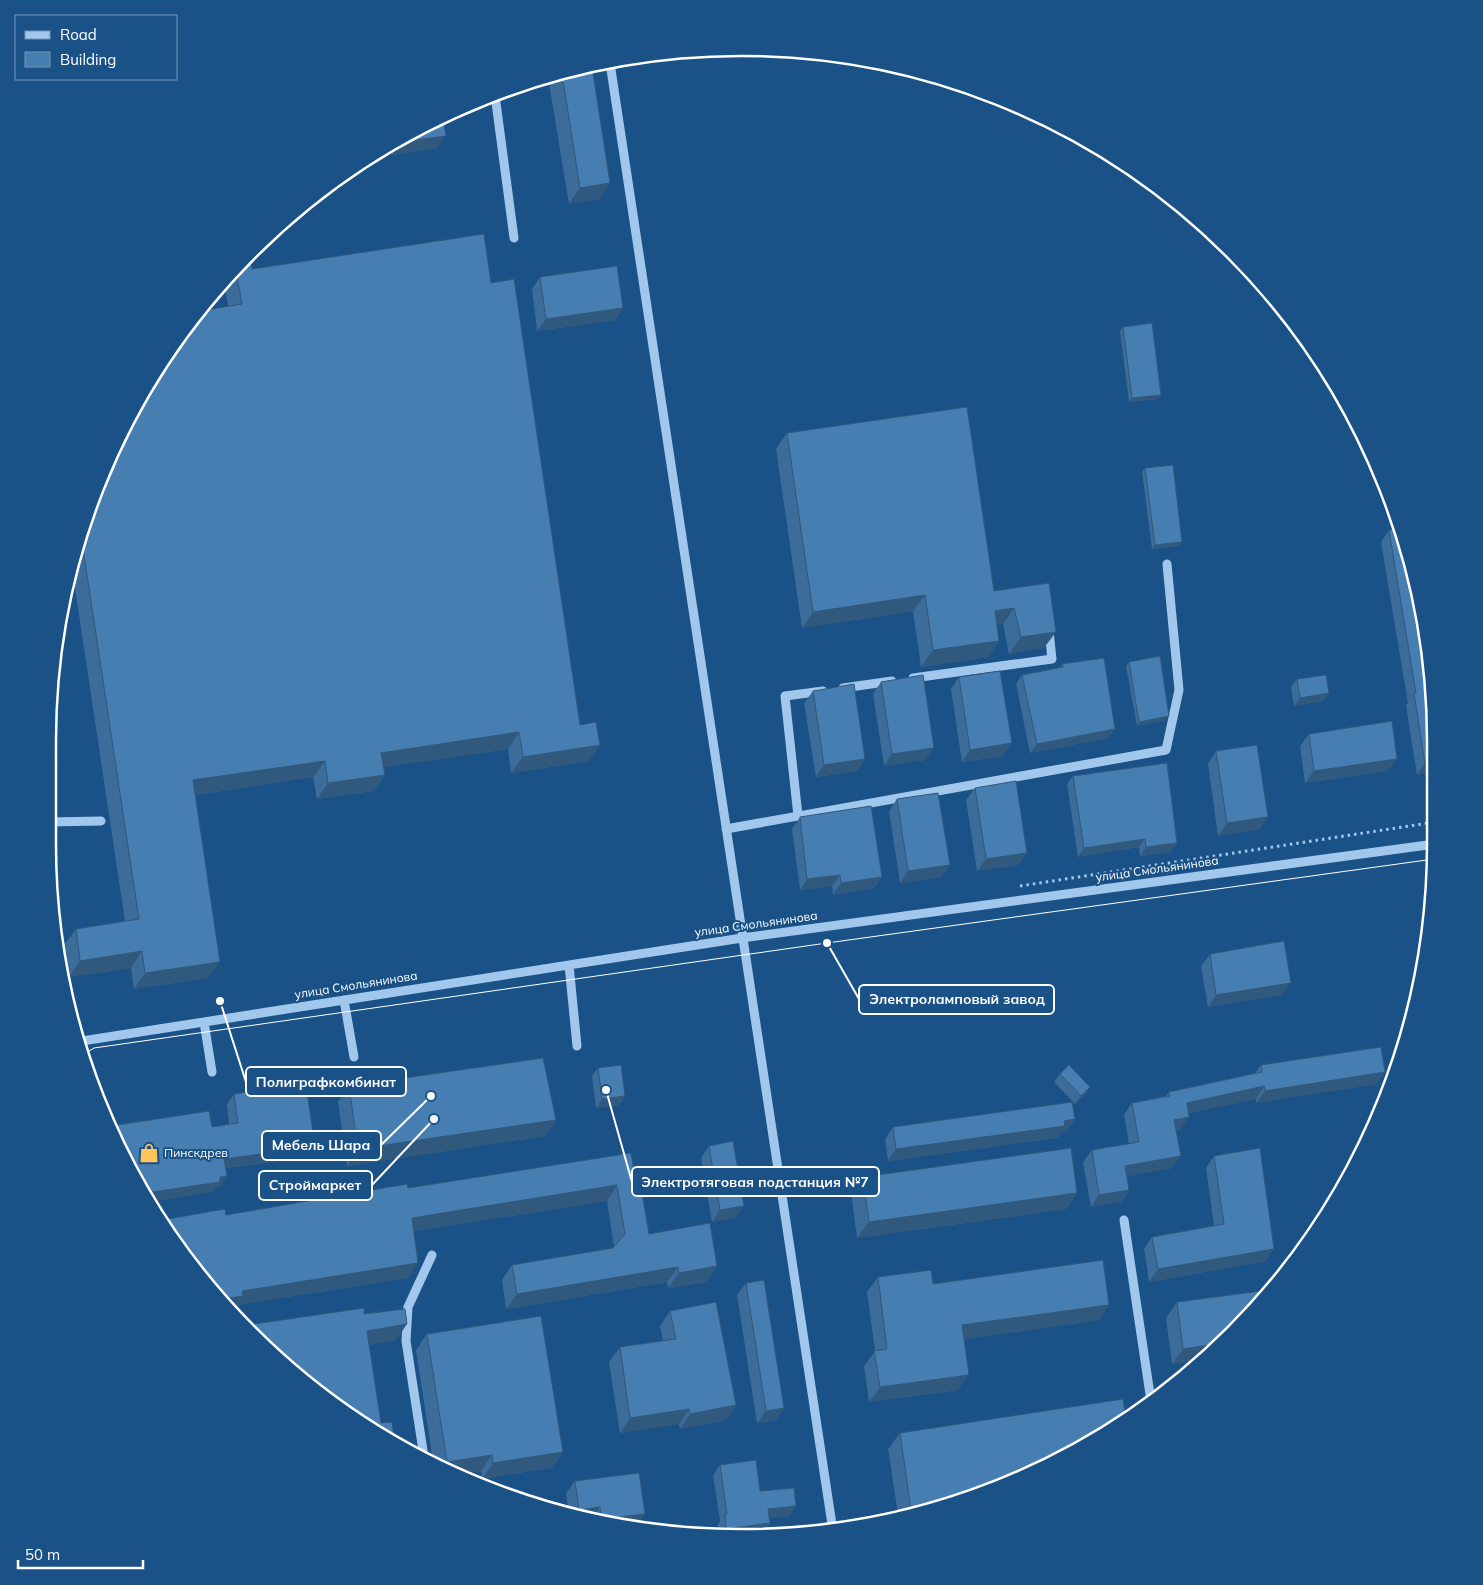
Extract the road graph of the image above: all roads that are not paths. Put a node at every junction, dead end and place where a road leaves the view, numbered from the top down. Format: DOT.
graph roads {
  1 [pos="611,69"];
  2 [pos="496,102"];
  3 [pos="514,238"];
  4 [pos="1167,564"];
  5 [pos="1047,621"];
  6 [pos="798,816"];
  7 [pos="101,820"];
  8 [pos="56,822"];
  9 [pos="726,829"];
  10 [pos="1427,845"];
  11 [pos="742,938"];
  12 [pos="569,965"];
  13 [pos="344,1000"];
  14 [pos="204,1022"];
  15 [pos="86,1040"];
  16 [pos="577,1046"];
  17 [pos="354,1057"];
  18 [pos="212,1072"];
  19 [pos="1124,1220"];
  20 [pos="432,1255"];
  21 [pos="1150,1393"];
  22 [pos="423,1450"];
  23 [pos="832,1523"];
  1 -- 9 [label="street"];
  2 -- 3 [label="street"];
  4 -- 6 [label="street"];
  5 -- 6 [label="street"];
  6 -- 9 [label="street"];
  7 -- 8 [label="street"];
  9 -- 11 [label="street"];
  10 -- 11 [label="street, улица Смольянинова"];
  11 -- 12 [label="street, улица Смольянинова"];
  11 -- 23 [label="street"];
  12 -- 13 [label="street, улица Смольянинова"];
  12 -- 16 [label="street"];
  13 -- 14 [label="street, улица Смольянинова"];
  13 -- 17 [label="street"];
  14 -- 15 [label="street, улица Смольянинова"];
  14 -- 18 [label="street"];
  19 -- 21 [label="street"];
  20 -- 22 [label="street"];
}
